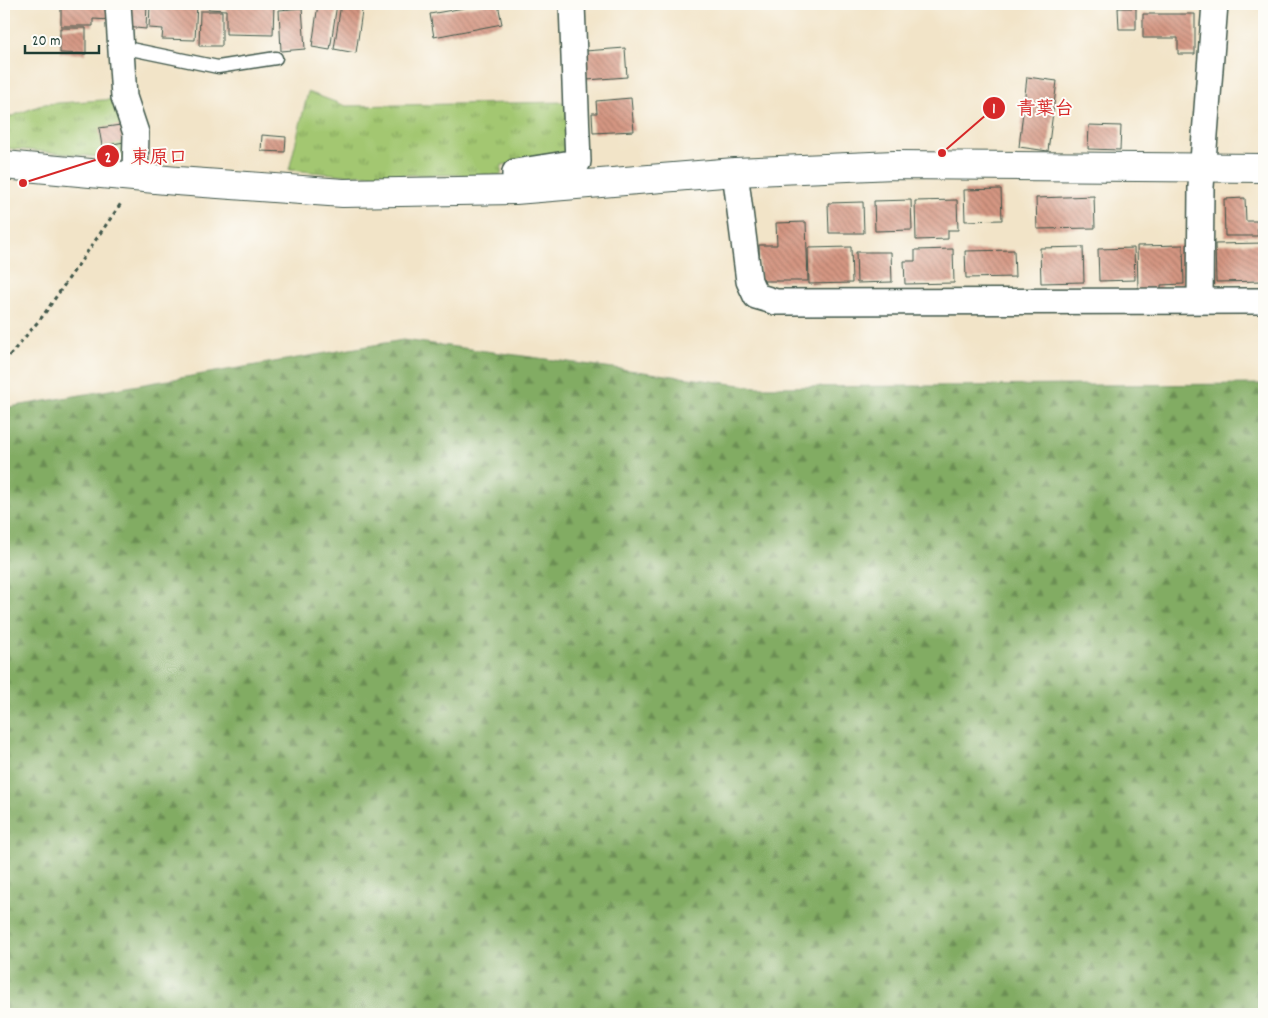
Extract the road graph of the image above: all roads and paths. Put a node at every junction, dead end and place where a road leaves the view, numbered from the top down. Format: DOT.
graph roads {
  1 [pos="118,4"];
  2 [pos="572,4"];
  3 [pos="1215,4"];
  4 [pos="121,48"];
  5 [pos="276,58"];
  6 [pos="4,165"];
  7 [pos="1202,168"];
  8 [pos="1264,168"];
  9 [pos="735,172"];
  10 [pos="135,176"];
  11 [pos="516,190"];
  12 [pos="1200,301"];
  13 [pos="1264,301"];
  14 [pos="4,362"];
  1 -- 4 [label="street"];
  2 -- 11 [label="street"];
  3 -- 7 [label="street"];
  4 -- 5 [label="lane"];
  4 -- 10 [label="street"];
  6 -- 10 [label="street"];
  7 -- 8 [label="street"];
  7 -- 9 [label="street"];
  7 -- 12 [label="street"];
  9 -- 11 [label="street"];
  9 -- 12 [label="street"];
  10 -- 11 [label="street"];
  10 -- 14 [label="path"];
  12 -- 13 [label="street"];
}
